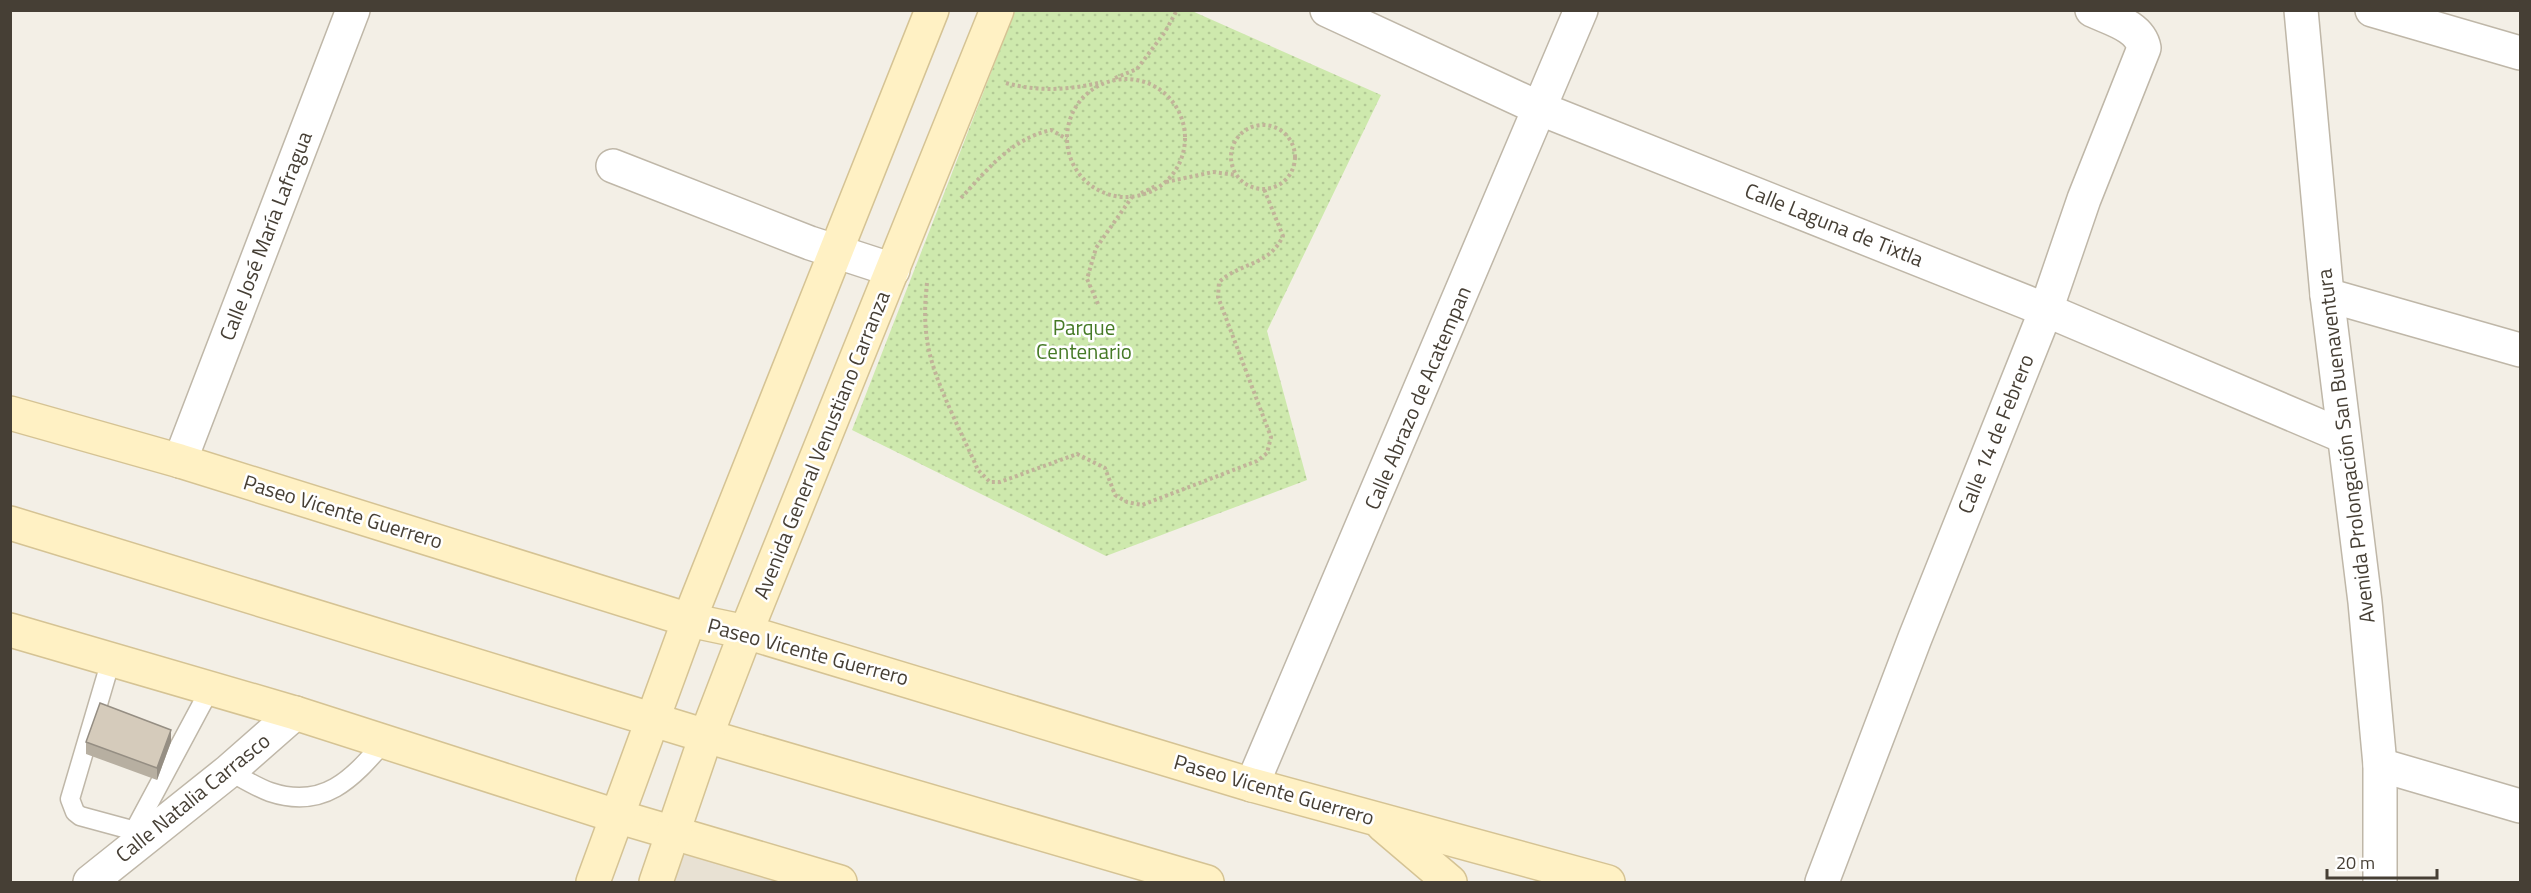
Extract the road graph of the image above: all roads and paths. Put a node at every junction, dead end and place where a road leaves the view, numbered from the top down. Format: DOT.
graph roads {
  1 [pos="353,10"];
  2 [pos="932,10"];
  3 [pos="997,10"];
  4 [pos="1177,10"];
  5 [pos="1327,10"];
  6 [pos="1581,10"];
  7 [pos="2092,10"];
  8 [pos="2301,10"];
  9 [pos="2372,10"];
  10 [pos="2520,53"];
  11 [pos="974,73"];
  12 [pos="1111,80"];
  13 [pos="1541,109"];
  14 [pos="1067,139"];
  15 [pos="613,166"];
  16 [pos="1236,175"];
  17 [pos="1167,182"];
  18 [pos="1264,189"];
  19 [pos="1131,197"];
  20 [pos="960,199"];
  21 [pos="838,252"];
  22 [pos="893,270"];
  23 [pos="930,274"];
  24 [pos="2327,295"];
  25 [pos="1098,303"];
  26 [pos="2046,309"];
  27 [pos="2520,350"];
  28 [pos="10,413"];
  29 [pos="2343,436"];
  30 [pos="180,461"];
  31 [pos="10,523"];
  32 [pos="689,620"];
  33 [pos="10,630"];
  34 [pos="746,632"];
  35 [pos="111,660"];
  36 [pos="210,689"];
  37 [pos="295,713"];
  38 [pos="654,719"];
  39 [pos="706,736"];
  40 [pos="384,742"];
  41 [pos="2380,765"];
  42 [pos="229,771"];
  43 [pos="1252,785"];
  44 [pos="2520,806"];
  45 [pos="616,816"];
  46 [pos="1377,820"];
  47 [pos="142,833"];
  48 [pos="674,834"];
  49 [pos="90,882"];
  50 [pos="593,882"];
  51 [pos="656,882"];
  52 [pos="840,882"];
  53 [pos="1207,882"];
  54 [pos="1450,882"];
  55 [pos="1608,882"];
  56 [pos="1822,882"];
  57 [pos="2380,882"];
  1 -- 30 [label="street, Calle José María Lafragua"];
  2 -- 21 [label="main road"];
  3 -- 11 [label="main road, Avenida General Venustiano Carranza"];
  4 -- 12 [label="path"];
  5 -- 13 [label="street, Calle Laguna de Tixtla"];
  6 -- 13 [label="street, Calle Abrazo de Acatempan"];
  7 -- 26 [label="street, Calle 14 de Febrero"];
  8 -- 24 [label="street, Avenida Prolongación San Buenaventura"];
  9 -- 10 [label="street"];
  11 -- 12 [label="path"];
  11 -- 22 [label="main road, Avenida General Venustiano Carranza"];
  12 -- 14 [label="path"];
  12 -- 17 [label="path"];
  13 -- 26 [label="street, Calle Laguna de Tixtla"];
  13 -- 43 [label="street, Calle Abrazo de Acatempan"];
  14 -- 19 [label="path"];
  14 -- 20 [label="path"];
  15 -- 21 [label="street"];
  16 -- 17 [label="path"];
  16 -- 18 [label="path"];
  16 -- 18 [label="path"];
  17 -- 19 [label="path"];
  18 -- 23 [label="path"];
  19 -- 25 [label="path"];
  21 -- 22 [label="street"];
  21 -- 32 [label="main road"];
  22 -- 34 [label="main road, Avenida General Venustiano Carranza"];
  24 -- 27 [label="street"];
  24 -- 29 [label="street, Avenida Prolongación San Buenaventura"];
  26 -- 29 [label="street, Calle Laguna de Tixtla"];
  26 -- 56 [label="street, Calle 14 de Febrero"];
  28 -- 30 [label="main road, Paseo Vicente Guerrero"];
  29 -- 41 [label="street, Avenida Prolongación San Buenaventura"];
  30 -- 32 [label="main road, Paseo Vicente Guerrero"];
  31 -- 38 [label="main road"];
  32 -- 34 [label="main road, Paseo Vicente Guerrero"];
  32 -- 38 [label="main road"];
  33 -- 35 [label="main road"];
  34 -- 39 [label="main road, Avenida General Venustiano Carranza"];
  34 -- 43 [label="main road, Paseo Vicente Guerrero"];
  35 -- 36 [label="main road"];
  35 -- 47 [label="lane"];
  36 -- 37 [label="main road"];
  36 -- 47 [label="lane"];
  37 -- 40 [label="main road"];
  37 -- 42 [label="street, Calle Natalia Carrasco"];
  38 -- 39 [label="main road"];
  38 -- 45 [label="main road"];
  39 -- 48 [label="main road, Avenida General Venustiano Carranza"];
  39 -- 53 [label="main road"];
  40 -- 42 [label="lane"];
  40 -- 45 [label="main road"];
  41 -- 44 [label="street"];
  41 -- 57 [label="street, Avenida Prolongación San Buenaventura"];
  42 -- 47 [label="street, Calle Natalia Carrasco"];
  43 -- 46 [label="main road, Paseo Vicente Guerrero"];
  45 -- 48 [label="main road"];
  45 -- 50 [label="main road"];
  46 -- 54 [label="main road"];
  46 -- 55 [label="main road, Paseo Vicente Guerrero"];
  47 -- 49 [label="street, Calle Natalia Carrasco"];
  48 -- 51 [label="main road, Avenida General Venustiano Carranza"];
  48 -- 52 [label="main road"];
}
